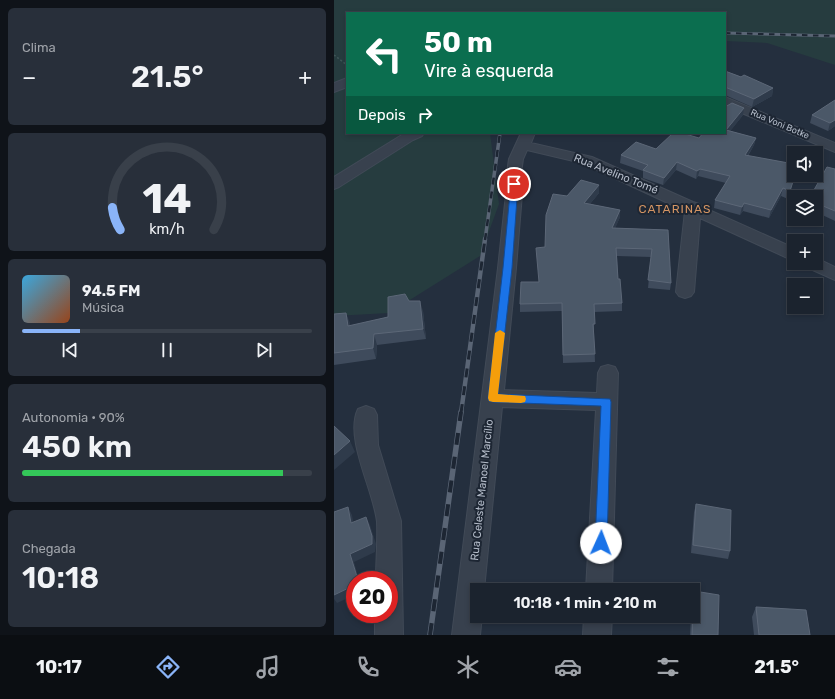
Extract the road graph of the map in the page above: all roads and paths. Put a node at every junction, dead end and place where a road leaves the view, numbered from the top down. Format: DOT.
graph roads {
  1 [pos="334,55"];
  2 [pos="346,64"];
  3 [pos="346,82"];
  4 [pos="334,88"];
  5 [pos="726,100"];
  6 [pos="416,134"];
  7 [pos="525,139"];
  8 [pos="835,148"];
  9 [pos="334,184"];
  10 [pos="693,207"];
  11 [pos="787,252"];
  12 [pos="823,268"];
  13 [pos="835,274"];
  14 [pos="685,292"];
  15 [pos="608,373"];
  16 [pos="493,398"];
  17 [pos="606,402"];
  18 [pos="366,415"];
  19 [pos="599,583"];
  20 [pos="598,623"];
  21 [pos="389,635"];
  22 [pos="466,635"];
  23 [pos="597,635"];
  1 -- 2 [label="path"];
  3 -- 4 [label="street"];
  5 -- 8 [label="street, Rua Voni Botke"];
  6 -- 9 [label="street"];
  7 -- 10 [label="street, Rua Avelino Tomé"];
  7 -- 16 [label="street, Rua Celeste Manoel Marcílio"];
  10 -- 11 [label="street, Rua Avelino Tomé"];
  10 -- 14 [label="street"];
  12 -- 13 [label="street"];
  15 -- 17 [label="street"];
  16 -- 17 [label="street"];
  16 -- 22 [label="street, Rua Celeste Manoel Marcílio"];
  17 -- 19 [label="street"];
  18 -- 21 [label="street"];
  20 -- 23 [label="street"];
}
